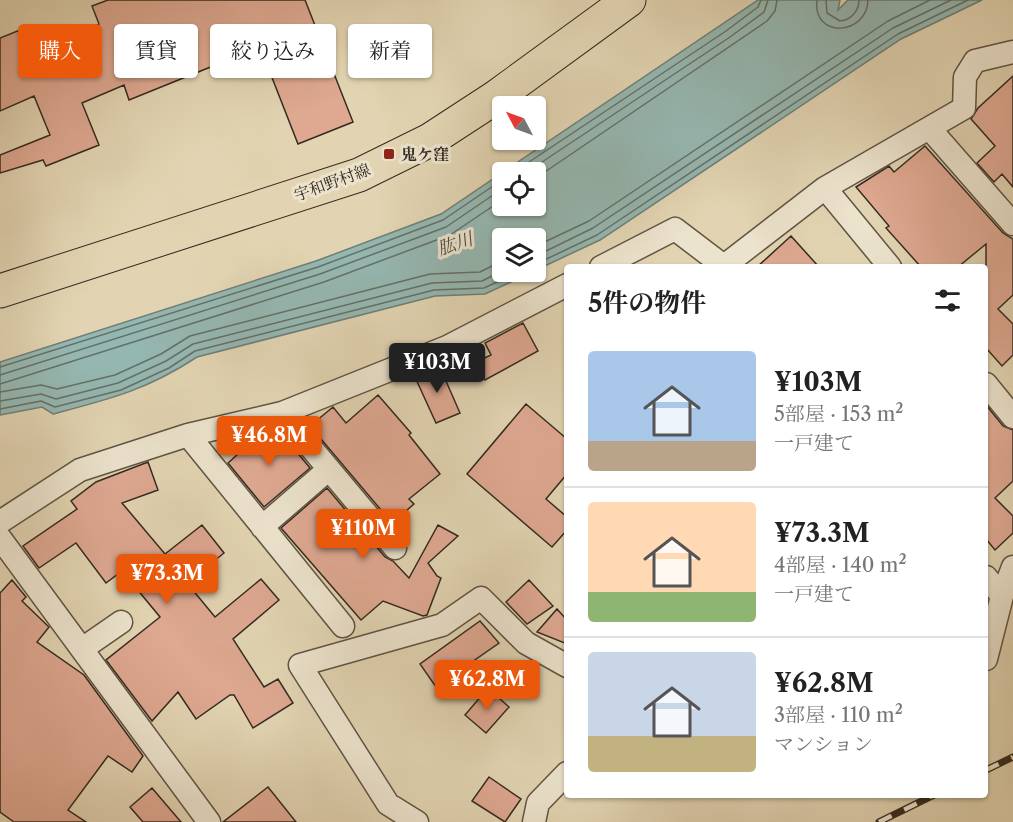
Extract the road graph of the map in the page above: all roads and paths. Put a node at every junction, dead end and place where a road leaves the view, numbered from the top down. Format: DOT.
graph roads {
  1 [pos="629,0"];
  2 [pos="1013,52"];
  3 [pos="930,129"];
  4 [pos="825,188"];
  5 [pos="1013,224"];
  6 [pos="607,264"];
  7 [pos="721,264"];
  8 [pos="727,264"];
  9 [pos="888,264"];
  10 [pos="564,287"];
  11 [pos="0,291"];
  12 [pos="988,386"];
  13 [pos="282,413"];
  14 [pos="1013,417"];
  15 [pos="188,435"];
  16 [pos="328,469"];
  17 [pos="0,522"];
  18 [pos="262,527"];
  19 [pos="0,538"];
  20 [pos="396,548"];
  21 [pos="1013,567"];
  22 [pos="988,578"];
  23 [pos="1002,596"];
  24 [pos="121,622"];
  25 [pos="343,626"];
  26 [pos="82,648"];
  27 [pos="988,651"];
  28 [pos="564,664"];
  29 [pos="564,775"];
  30 [pos="209,822"];
  31 [pos="417,822"];
  32 [pos="534,822"];
  1 -- 11 [label="main road, 宇和野村線"];
  2 -- 3 [label="street"];
  3 -- 4 [label="street"];
  3 -- 5 [label="street"];
  4 -- 8 [label="street"];
  4 -- 9 [label="street"];
  6 -- 7 [label="street"];
  10 -- 13 [label="street"];
  12 -- 14 [label="street"];
  13 -- 15 [label="street"];
  13 -- 16 [label="street"];
  15 -- 17 [label="street"];
  15 -- 18 [label="street"];
  16 -- 18 [label="street"];
  16 -- 20 [label="street"];
  18 -- 25 [label="street"];
  19 -- 26 [label="street"];
  21 -- 23 [label="street"];
  22 -- 23 [label="street"];
  23 -- 27 [label="street"];
  24 -- 26 [label="street"];
  26 -- 30 [label="street"];
  28 -- 31 [label="street"];
  29 -- 32 [label="street"];
}
